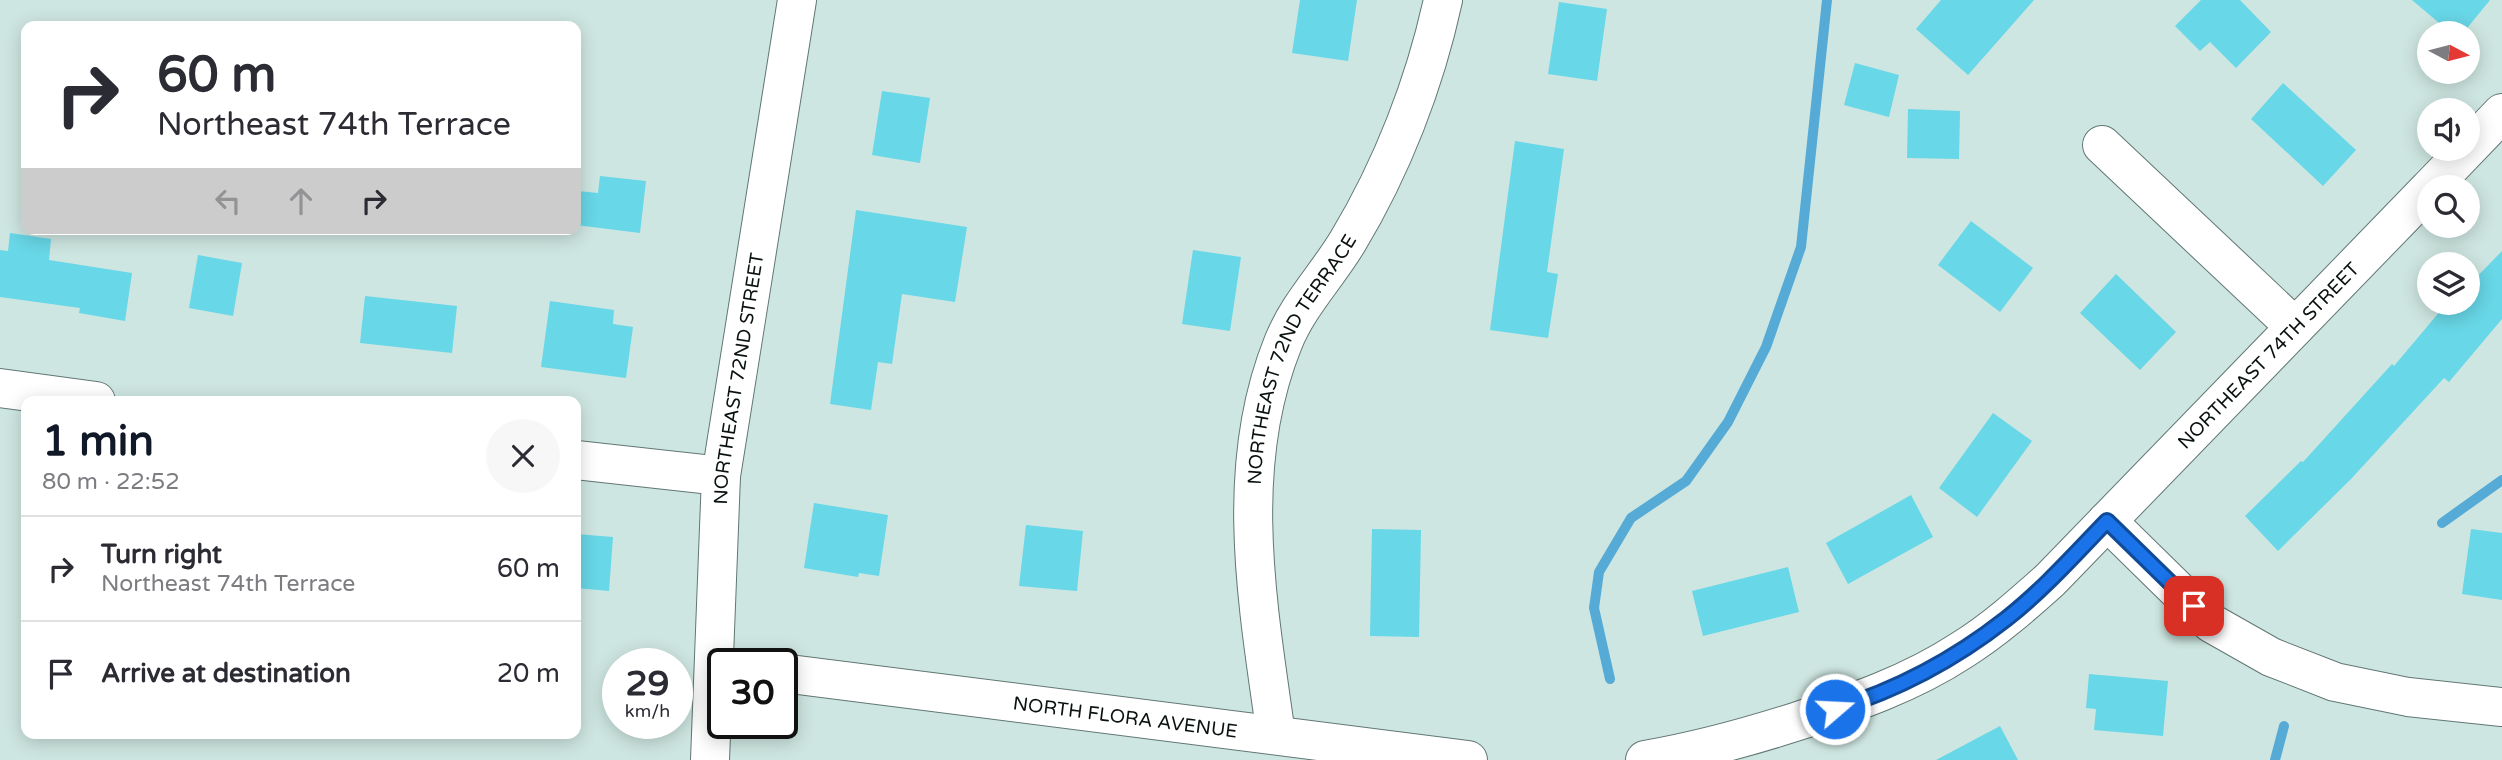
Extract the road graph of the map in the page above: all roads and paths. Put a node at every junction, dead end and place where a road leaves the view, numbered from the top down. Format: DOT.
graph roads {
  1 [pos="797,0"];
  2 [pos="1443,0"];
  3 [pos="2502,113"];
  4 [pos="2102,145"];
  5 [pos="2442,175"];
  6 [pos="2417,201"];
  7 [pos="2295,327"];
  8 [pos="0,388"];
  9 [pos="59,396"];
  10 [pos="581,461"];
  11 [pos="722,477"];
  12 [pos="2107,521"];
  13 [pos="718,648"];
  14 [pos="798,675"];
  15 [pos="2502,707"];
  16 [pos="1276,735"];
  17 [pos="712,739"];
  18 [pos="710,760"];
  19 [pos="1468,760"];
  20 [pos="1645,760"];
  1 -- 11 [label="street, NORTHEAST 72ND STREET"];
  2 -- 16 [label="street, NORTHEAST 72ND TERRACE"];
  3 -- 5 [label="street, NORTHEAST 74TH STREET"];
  4 -- 7 [label="street"];
  6 -- 7 [label="street, NORTHEAST 74TH STREET"];
  7 -- 12 [label="street, NORTHEAST 74TH STREET"];
  8 -- 9 [label="street"];
  10 -- 11 [label="street"];
  11 -- 13 [label="street, NORTHEAST 72ND STREET"];
  12 -- 15 [label="street"];
  12 -- 20 [label="street"];
  14 -- 16 [label="street, NORTH FLORA AVENUE"];
  16 -- 19 [label="street, NORTH FLORA AVENUE"];
  17 -- 18 [label="street, NORTHEAST 72ND STREET"];
}
